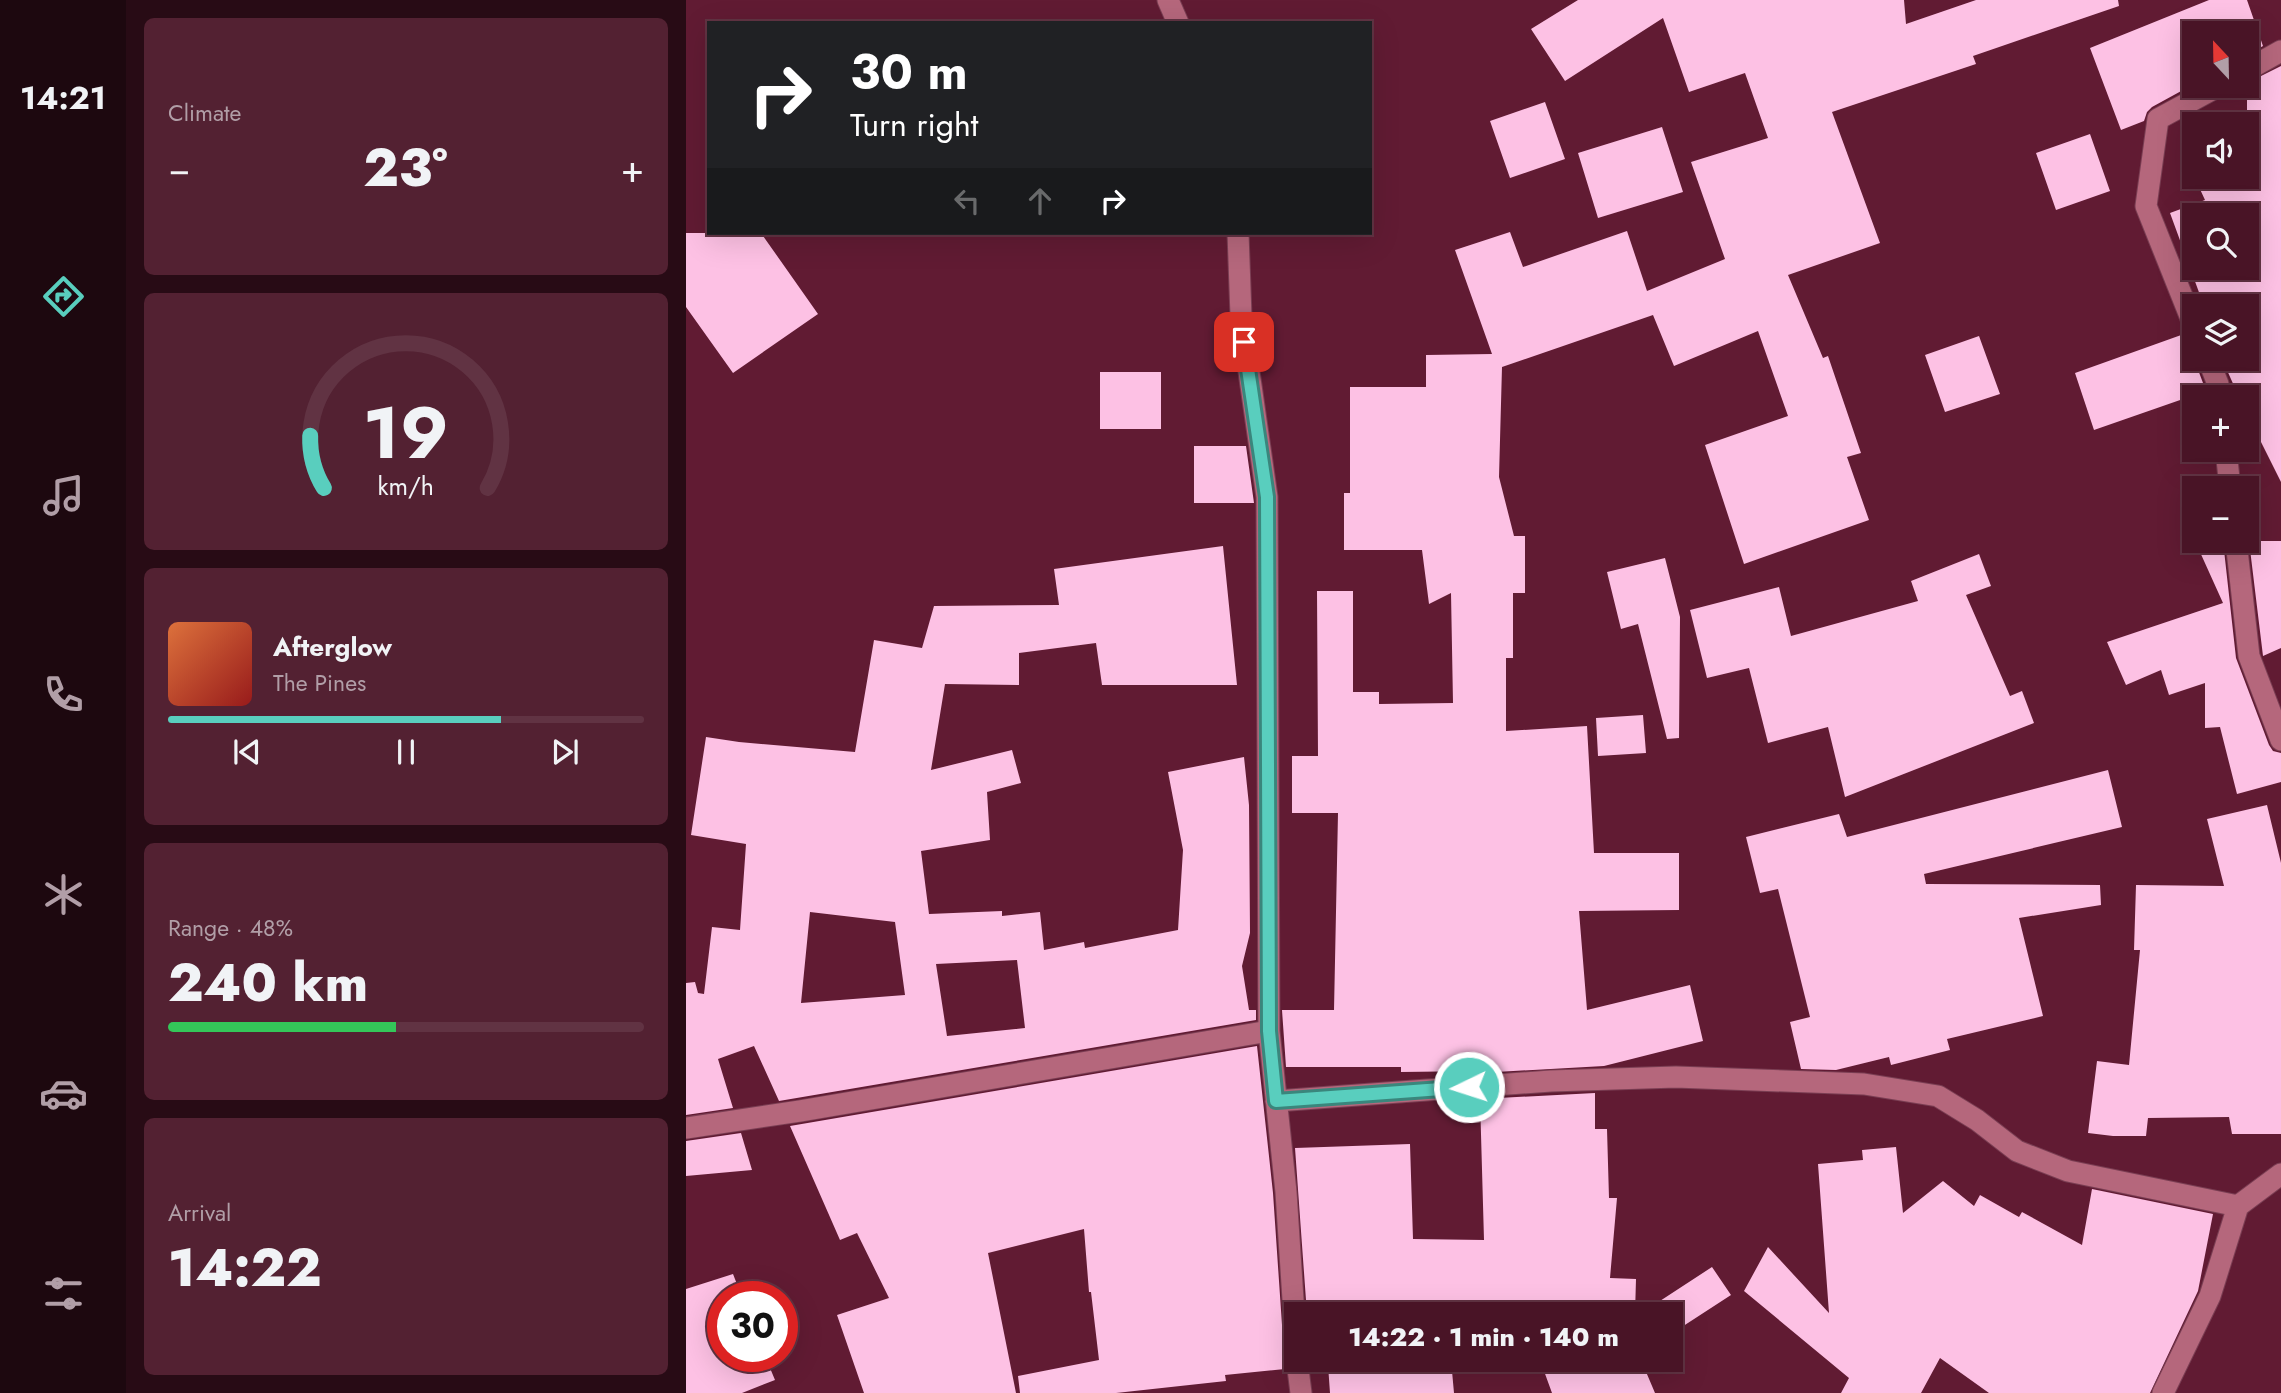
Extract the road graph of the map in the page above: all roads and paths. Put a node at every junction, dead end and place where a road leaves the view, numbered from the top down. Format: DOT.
graph roads {
  1 [pos="1168,0"];
  2 [pos="1177,21"];
  3 [pos="2281,51"];
  4 [pos="2259,63"];
  5 [pos="2197,98"];
  6 [pos="1238,235"];
  7 [pos="2182,296"];
  8 [pos="2237,553"];
  9 [pos="2281,740"];
  10 [pos="1269,1031"];
  11 [pos="1276,1101"];
  12 [pos="686,1128"];
  13 [pos="2281,1174"];
  14 [pos="2238,1206"];
  15 [pos="1301,1393"];
  16 [pos="2164,1393"];
  1 -- 2 [label="street"];
  3 -- 4 [label="street"];
  5 -- 7 [label="street"];
  6 -- 10 [label="street"];
  8 -- 9 [label="street"];
  10 -- 11 [label="street"];
  10 -- 12 [label="street"];
  11 -- 14 [label="street"];
  11 -- 15 [label="street"];
  13 -- 14 [label="street"];
  14 -- 16 [label="street"];
}
